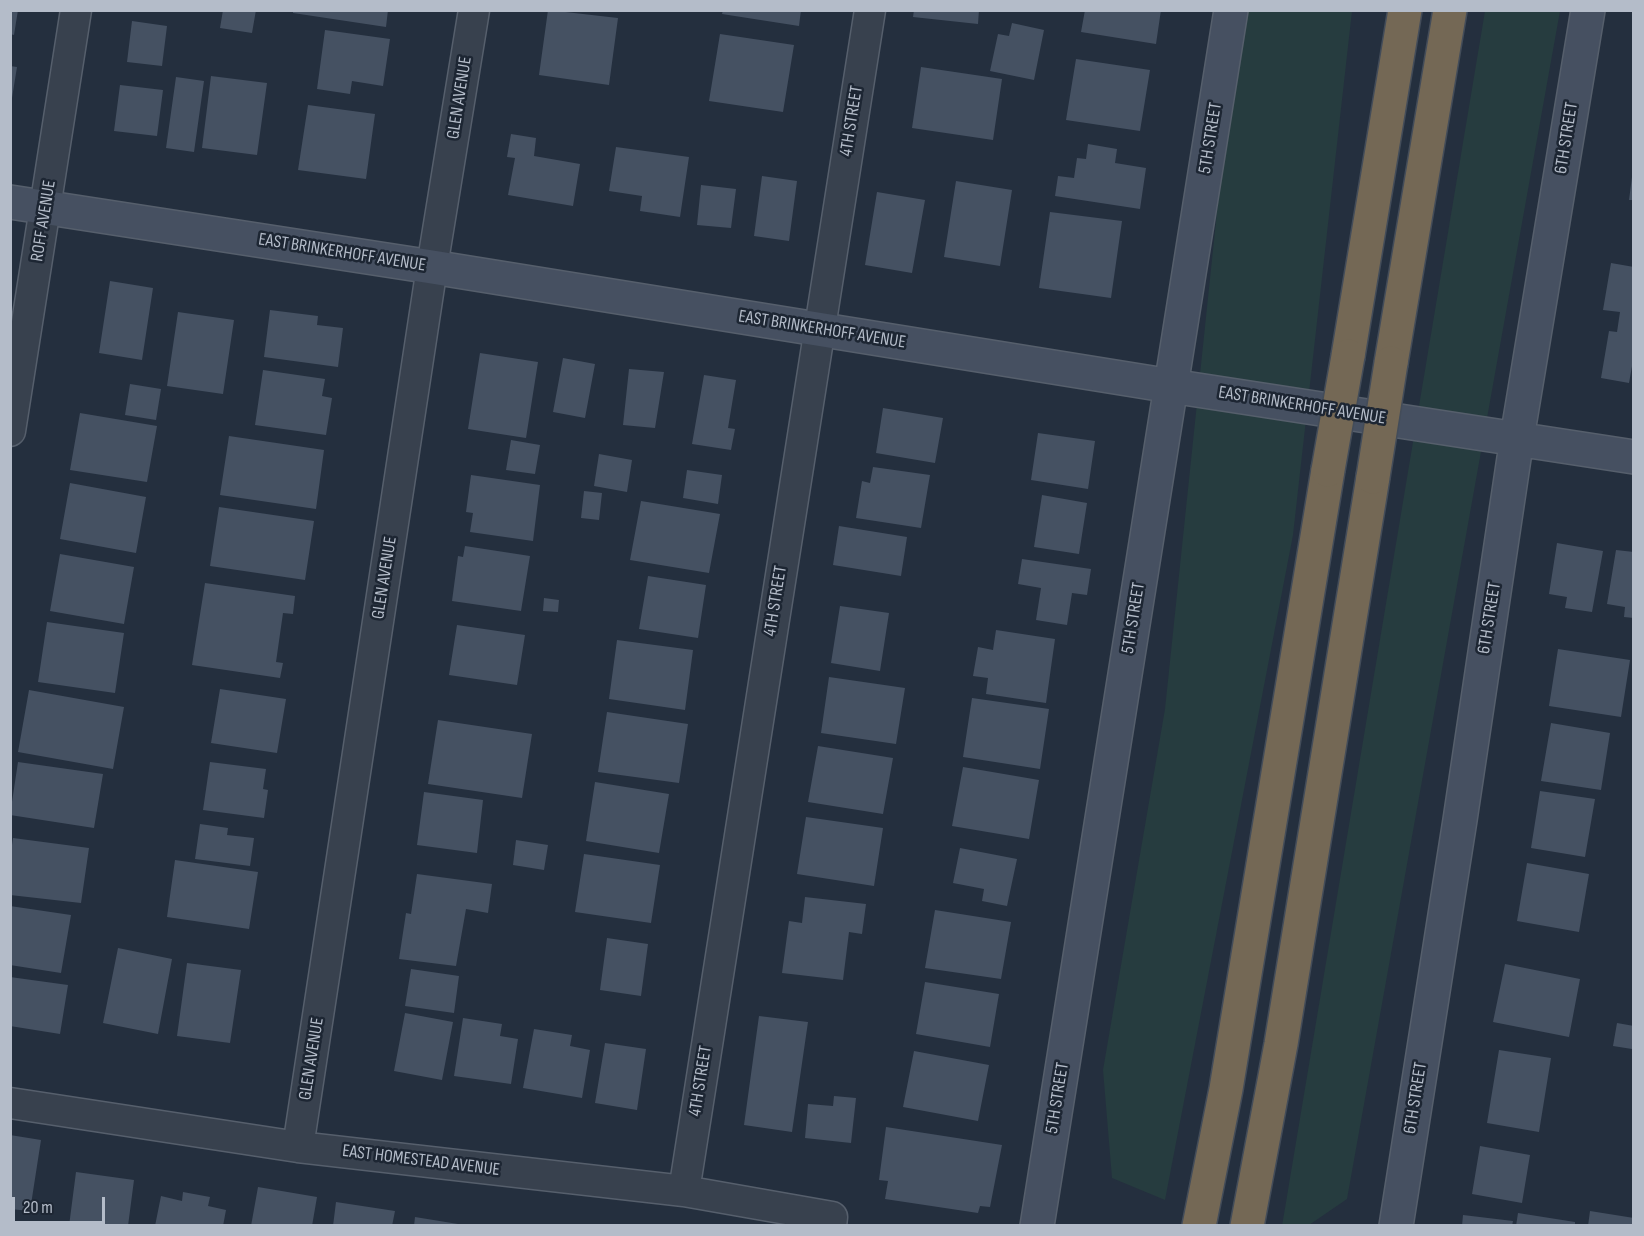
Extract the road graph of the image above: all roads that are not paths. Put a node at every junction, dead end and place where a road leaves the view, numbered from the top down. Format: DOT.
graph roads {
  1 [pos="76,10"];
  2 [pos="474,10"];
  3 [pos="870,10"];
  4 [pos="1231,10"];
  5 [pos="1405,10"];
  6 [pos="1450,10"];
  7 [pos="1588,10"];
  8 [pos="10,202"];
  9 [pos="46,207"];
  10 [pos="432,267"];
  11 [pos="818,330"];
  12 [pos="1171,386"];
  13 [pos="10,431"];
  14 [pos="1517,438"];
  15 [pos="1634,457"];
  16 [pos="10,1103"];
  17 [pos="298,1147"];
  18 [pos="684,1191"];
  19 [pos="831,1221"];
  20 [pos="1037,1226"];
  21 [pos="1199,1226"];
  22 [pos="1246,1226"];
  23 [pos="1396,1226"];
  1 -- 9 [label="street, ROFF AVENUE"];
  2 -- 10 [label="street, GLEN AVENUE"];
  3 -- 11 [label="street, 4TH STREET"];
  4 -- 12 [label="main road, 5TH STREET"];
  5 -- 21 [label="highway, bridge"];
  6 -- 22 [label="highway, bridge"];
  7 -- 14 [label="main road, 6TH STREET"];
  8 -- 9 [label="main road, EAST BRINKERHOFF AVENUE"];
  9 -- 10 [label="main road, EAST BRINKERHOFF AVENUE"];
  9 -- 13 [label="street, ROFF AVENUE"];
  10 -- 11 [label="main road, EAST BRINKERHOFF AVENUE"];
  10 -- 17 [label="street, GLEN AVENUE"];
  11 -- 12 [label="main road, EAST BRINKERHOFF AVENUE"];
  11 -- 18 [label="street, 4TH STREET"];
  12 -- 14 [label="main road, EAST BRINKERHOFF AVENUE"];
  12 -- 20 [label="main road, 5TH STREET"];
  14 -- 15 [label="main road, EAST BRINKERHOFF AVENUE"];
  14 -- 23 [label="main road, 6TH STREET"];
  16 -- 17 [label="street, EAST HOMESTEAD AVENUE"];
  17 -- 18 [label="street, EAST HOMESTEAD AVENUE"];
  18 -- 19 [label="street, EAST HOMESTEAD AVENUE"];
}
